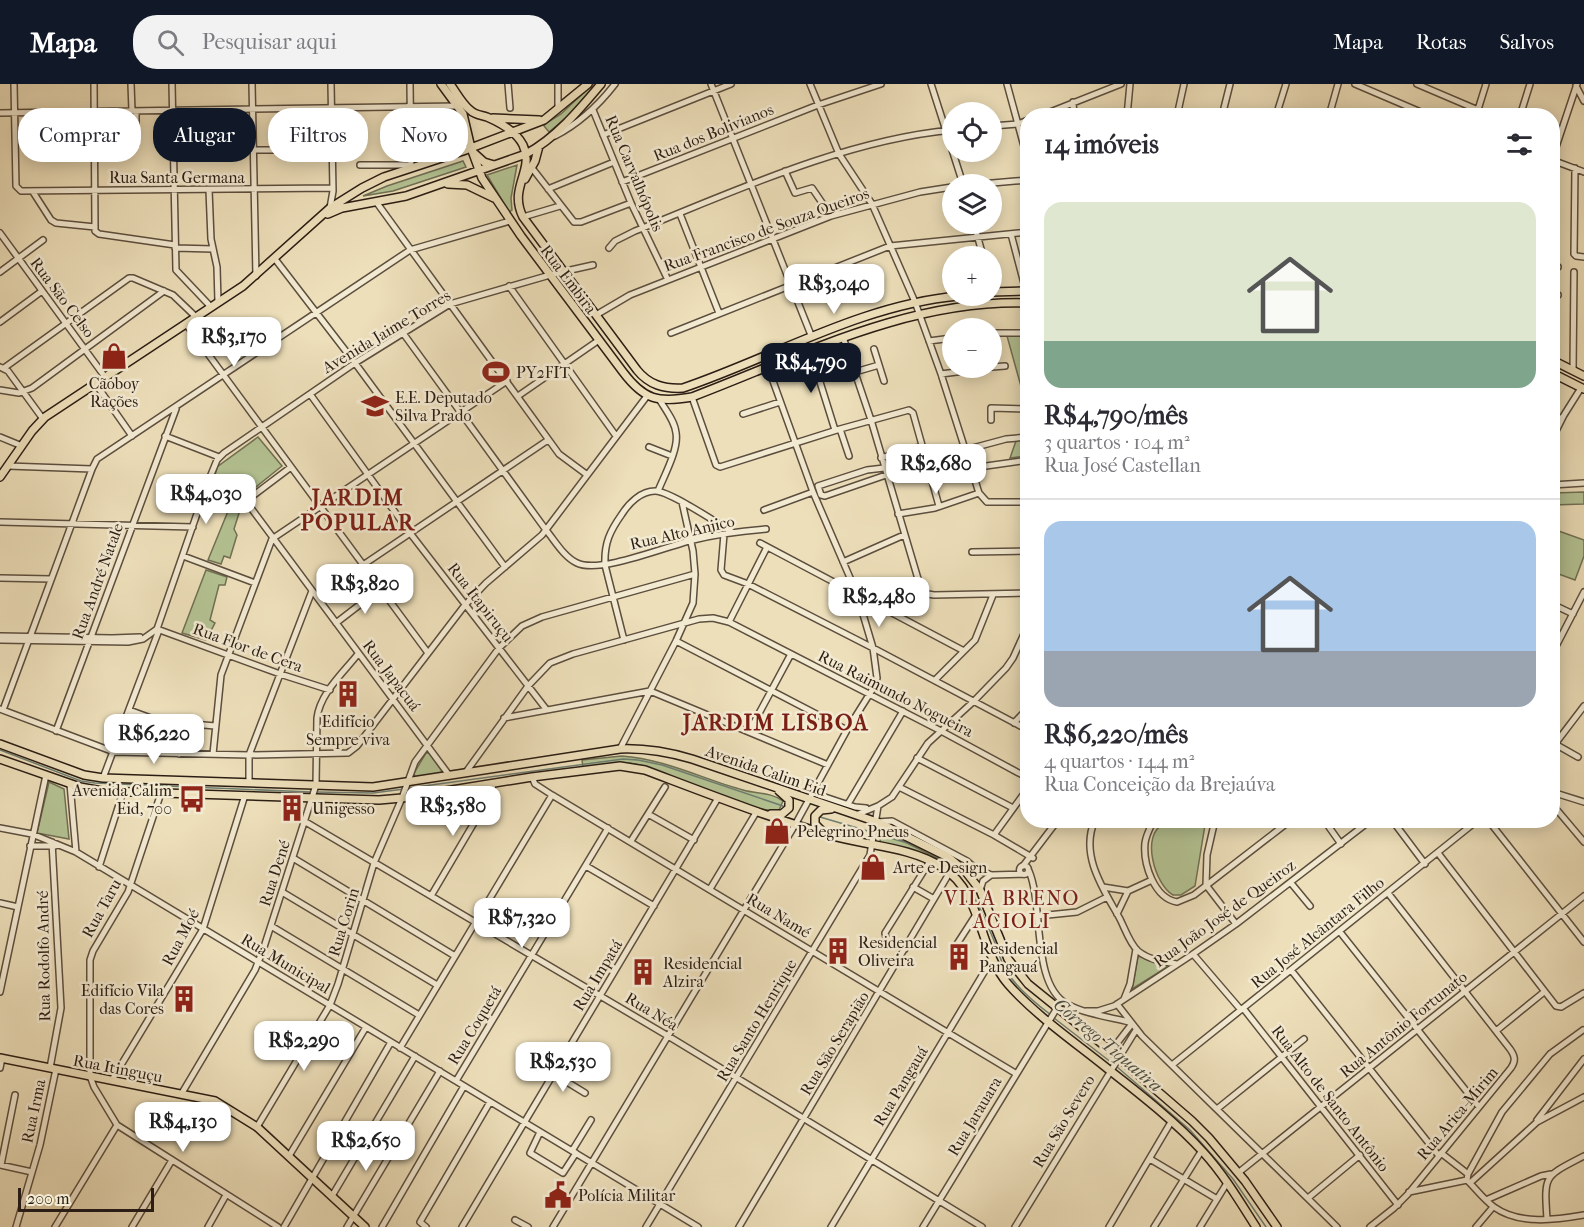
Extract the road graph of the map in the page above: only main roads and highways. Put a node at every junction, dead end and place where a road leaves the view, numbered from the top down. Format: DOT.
graph roads {
  1 [pos="441,84"];
  2 [pos="450,84"];
  3 [pos="588,84"];
  4 [pos="601,84"];
  5 [pos="459,108"];
  6 [pos="488,117"];
  7 [pos="544,120"];
  8 [pos="514,132"];
  9 [pos="468,136"];
  10 [pos="542,143"];
  11 [pos="471,148"];
  12 [pos="468,149"];
  13 [pos="526,154"];
  14 [pos="433,162"];
  15 [pos="496,165"];
  16 [pos="478,171"];
  17 [pos="436,185"];
  18 [pos="519,189"];
  19 [pos="496,199"];
  20 [pos="318,220"];
  21 [pos="1002,291"];
  22 [pos="1020,291"];
  23 [pos="942,298"];
  24 [pos="1020,303"];
  25 [pos="1560,364"];
  26 [pos="1584,376"];
  27 [pos="1560,377"];
  28 [pos="1583,388"];
  29 [pos="0,477"];
  30 [pos="0,744"];
  31 [pos="0,759"];
  32 [pos="49,769"];
  33 [pos="773,787"];
  34 [pos="404,791"];
  35 [pos="314,792"];
  36 [pos="847,808"];
  37 [pos="757,811"];
  38 [pos="832,836"];
  39 [pos="1,1058"];
  40 [pos="1113,1064"];
  41 [pos="365,1227"];
  42 [pos="1256,1227"];
  43 [pos="1277,1227"];
  1 -- 5 [label="main road, Rua Embira"];
  2 -- 6 [label="main road"];
  3 -- 7 [label="main road"];
  4 -- 10 [label="main road"];
  6 -- 7 [label="main road"];
  6 -- 8 [label="main road"];
  7 -- 8 [label="main road"];
  8 -- 11 [label="main road"];
  8 -- 13 [label="main road"];
  9 -- 11 [label="main road, Rua Embira"];
  10 -- 13 [label="main road"];
  10 -- 18 [label="main road"];
  11 -- 12 [label="main road"];
  11 -- 15 [label="main road"];
  11 -- 16 [label="main road, Rua Embira"];
  13 -- 15 [label="main road"];
  13 -- 18 [label="main road, Rua Embira"];
  14 -- 20 [label="main road"];
  15 -- 16 [label="main road"];
  16 -- 17 [label="main road"];
  16 -- 19 [label="main road, Rua Embira"];
  17 -- 19 [label="main road"];
  17 -- 20 [label="main road"];
  18 -- 23 [label="main road, Rua Embira"];
  19 -- 24 [label="main road, Rua Embira"];
  20 -- 29 [label="main road"];
  21 -- 22 [label="main road"];
  25 -- 26 [label="main road"];
  27 -- 28 [label="main road"];
  30 -- 32 [label="main road, Avenida Calim Eid"];
  31 -- 32 [label="main road, Avenida Calim Eid"];
  32 -- 35 [label="main road, Avenida Calim Eid"];
  32 -- 35 [label="main road, Avenida Calim Eid"];
  33 -- 34 [label="main road, Avenida Calim Eid"];
  33 -- 36 [label="main road, Avenida Calim Eid"];
  33 -- 37 [label="main road"];
  34 -- 35 [label="main road, Avenida Calim Eid"];
  34 -- 35 [label="main road, Avenida Calim Eid"];
  34 -- 37 [label="main road, Avenida Calim Eid"];
  36 -- 38 [label="main road"];
  36 -- 40 [label="main road, Avenida Calim Eid"];
  37 -- 38 [label="main road, Avenida Calim Eid"];
  38 -- 40 [label="main road, Avenida Calim Eid"];
  39 -- 41 [label="main road, Rua Itinguçu"];
  40 -- 42 [label="main road, Avenida Calim Eid"];
  40 -- 43 [label="main road, Avenida Calim Eid"];
}
